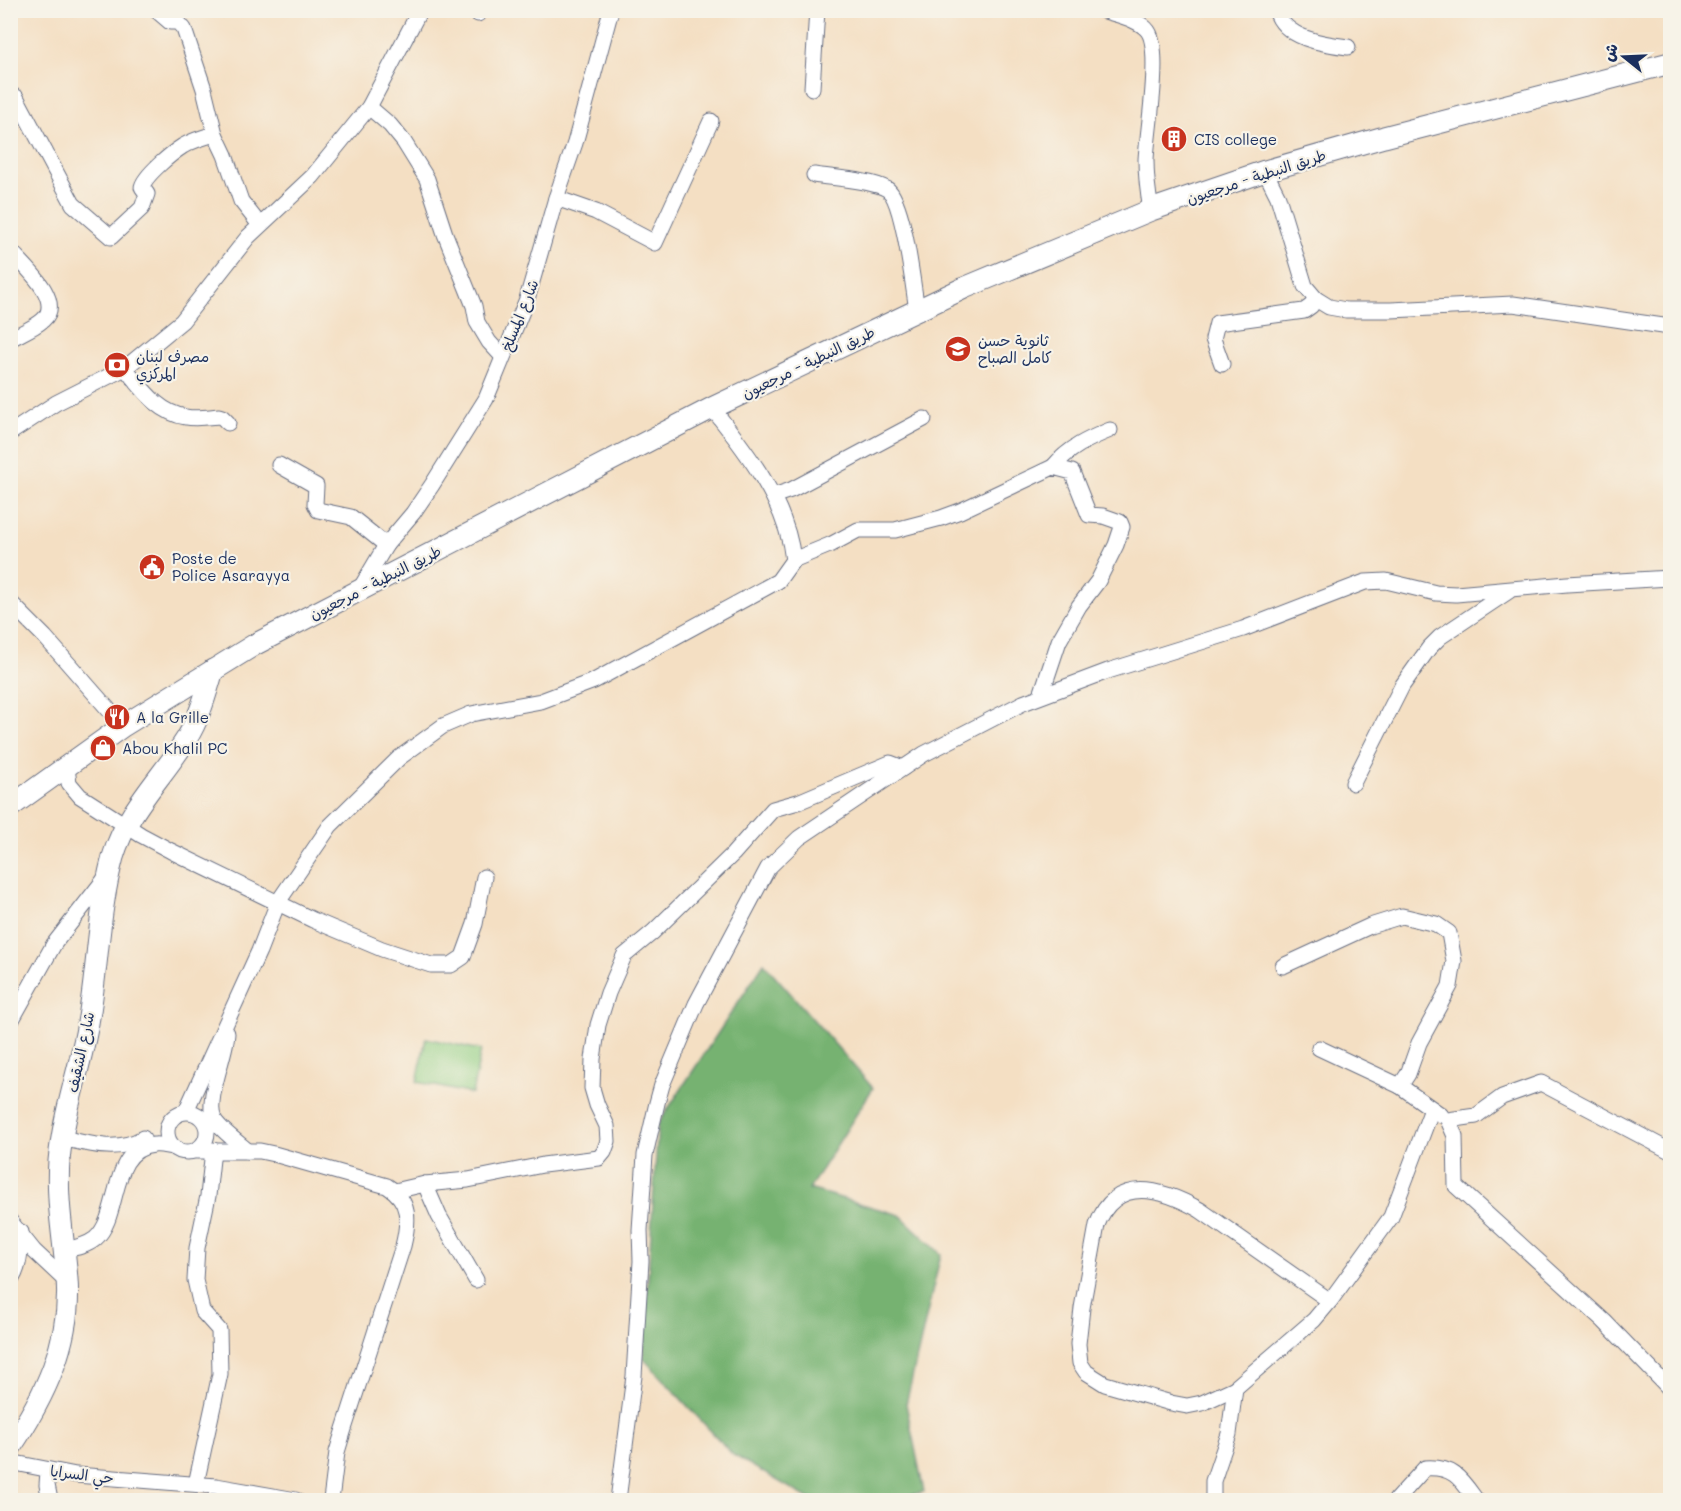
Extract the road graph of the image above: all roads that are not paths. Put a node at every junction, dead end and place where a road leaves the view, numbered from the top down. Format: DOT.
graph roads {
  1 [pos="156,10"];
  2 [pos="184,10"];
  3 [pos="420,10"];
  4 [pos="611,10"];
  5 [pos="817,10"];
  6 [pos="1102,10"];
  7 [pos="1276,10"];
  8 [pos="170,22"];
  9 [pos="1348,47"];
  10 [pos="1671,63"];
  11 [pos="812,88"];
  12 [pos="16,96"];
  13 [pos="369,107"];
  14 [pos="711,121"];
  15 [pos="215,134"];
  16 [pos="1265,171"];
  17 [pos="814,175"];
  18 [pos="556,198"];
  19 [pos="1151,210"];
  20 [pos="259,224"];
  21 [pos="10,250"];
  22 [pos="1316,299"];
  23 [pos="917,310"];
  24 [pos="1671,327"];
  25 [pos="10,339"];
  26 [pos="502,356"];
  27 [pos="1222,364"];
  28 [pos="125,368"];
  29 [pos="712,408"];
  30 [pos="924,419"];
  31 [pos="228,423"];
  32 [pos="1110,430"];
  33 [pos="10,433"];
  34 [pos="279,465"];
  35 [pos="1053,467"];
  36 [pos="773,496"];
  37 [pos="386,545"];
  38 [pos="793,560"];
  39 [pos="1671,578"];
  40 [pos="360,589"];
  41 [pos="1509,591"];
  42 [pos="10,602"];
  43 [pos="213,670"];
  44 [pos="1041,695"];
  45 [pos="123,726"];
  46 [pos="67,768"];
  47 [pos="903,768"];
  48 [pos="1353,783"];
  49 [pos="13,800"];
  50 [pos="126,825"];
  51 [pos="110,873"];
  52 [pos="484,877"];
  53 [pos="278,903"];
  54 [pos="1283,966"];
  55 [pos="228,1020"];
  56 [pos="10,1023"];
  57 [pos="1319,1048"];
  58 [pos="1400,1086"];
  59 [pos="1432,1109"];
  60 [pos="186,1111"];
  61 [pos="1448,1120"];
  62 [pos="210,1122"];
  63 [pos="62,1138"];
  64 [pos="169,1141"];
  65 [pos="196,1150"];
  66 [pos="213,1150"];
  67 [pos="248,1151"];
  68 [pos="1671,1151"];
  69 [pos="425,1184"];
  70 [pos="394,1191"];
  71 [pos="16,1226"];
  72 [pos="65,1250"];
  73 [pos="476,1280"];
  74 [pos="10,1281"];
  75 [pos="67,1282"];
  76 [pos="1330,1301"];
  77 [pos="1235,1388"];
  78 [pos="1671,1389"];
  79 [pos="10,1448"];
  80 [pos="10,1462"];
  81 [pos="48,1471"];
  82 [pos="196,1484"];
  83 [pos="51,1500"];
  84 [pos="296,1500"];
  85 [pos="331,1500"];
  86 [pos="618,1500"];
  87 [pos="1213,1500"];
  88 [pos="1396,1500"];
  89 [pos="1476,1500"];
  1 -- 8 [label="street"];
  2 -- 8 [label="street"];
  3 -- 13 [label="street"];
  4 -- 18 [label="street, شارع المسلخ"];
  5 -- 11 [label="street"];
  6 -- 19 [label="street"];
  7 -- 9 [label="street"];
  8 -- 15 [label="street"];
  10 -- 16 [label="main road, طريق النبطية - مرجعيون"];
  12 -- 15 [label="street"];
  13 -- 20 [label="street"];
  13 -- 26 [label="street"];
  14 -- 18 [label="street"];
  15 -- 20 [label="street"];
  16 -- 19 [label="main road, طريق النبطية - مرجعيون"];
  16 -- 22 [label="street"];
  17 -- 23 [label="street"];
  18 -- 26 [label="street, شارع المسلخ"];
  19 -- 23 [label="main road, طريق النبطية - مرجعيون"];
  20 -- 28 [label="street"];
  21 -- 25 [label="street"];
  22 -- 24 [label="street"];
  22 -- 27 [label="street"];
  23 -- 29 [label="main road, طريق النبطية - مرجعيون"];
  26 -- 37 [label="street, شارع المسلخ"];
  28 -- 31 [label="street"];
  28 -- 33 [label="street"];
  29 -- 36 [label="street"];
  29 -- 40 [label="main road, طريق النبطية - مرجعيون"];
  30 -- 36 [label="street"];
  32 -- 35 [label="street"];
  34 -- 37 [label="street"];
  35 -- 38 [label="street"];
  35 -- 44 [label="street"];
  36 -- 38 [label="street"];
  37 -- 40 [label="street, شارع المسلخ"];
  38 -- 53 [label="street"];
  39 -- 41 [label="street"];
  40 -- 43 [label="main road, طريق النبطية - مرجعيون"];
  41 -- 44 [label="street"];
  41 -- 48 [label="street"];
  42 -- 45 [label="street"];
  43 -- 45 [label="main road, طريق النبطية - مرجعيون"];
  43 -- 50 [label="main road, شارع الشقيف"];
  44 -- 47 [label="street"];
  45 -- 46 [label="main road, طريق النبطية - مرجعيون"];
  46 -- 49 [label="main road, طريق النبطية - مرجعيون"];
  46 -- 50 [label="street"];
  47 -- 69 [label="street"];
  47 -- 86 [label="street"];
  50 -- 51 [label="main road, شارع الشقيف"];
  50 -- 53 [label="street"];
  51 -- 56 [label="street"];
  51 -- 63 [label="main road, شارع الشقيف"];
  52 -- 53 [label="street"];
  53 -- 55 [label="street"];
  54 -- 58 [label="street"];
  55 -- 60 [label="street"];
  55 -- 62 [label="street"];
  57 -- 58 [label="street"];
  58 -- 59 [label="street"];
  59 -- 61 [label="street"];
  59 -- 76 [label="street"];
  60 -- 62 [label="street"];
  60 -- 64 [label="street"];
  61 -- 68 [label="street"];
  61 -- 78 [label="street"];
  62 -- 65 [label="street"];
  62 -- 67 [label="street"];
  63 -- 64 [label="street"];
  63 -- 72 [label="main road, شارع الشقيف"];
  64 -- 65 [label="street"];
  64 -- 72 [label="street"];
  65 -- 66 [label="street"];
  66 -- 67 [label="street"];
  66 -- 82 [label="street"];
  67 -- 70 [label="street"];
  69 -- 70 [label="street"];
  69 -- 73 [label="street"];
  70 -- 85 [label="street"];
  71 -- 74 [label="street"];
  71 -- 75 [label="street"];
  72 -- 75 [label="main road, شارع الشقيف"];
  75 -- 79 [label="main road, شارع الشقيف"];
  76 -- 77 [label="street"];
  76 -- 77 [label="street"];
  77 -- 87 [label="street"];
  80 -- 81 [label="street, حي السرايا"];
  81 -- 82 [label="street, حي السرايا"];
  81 -- 83 [label="street"];
  82 -- 84 [label="street, حي السرايا"];
  88 -- 89 [label="street"];
}
